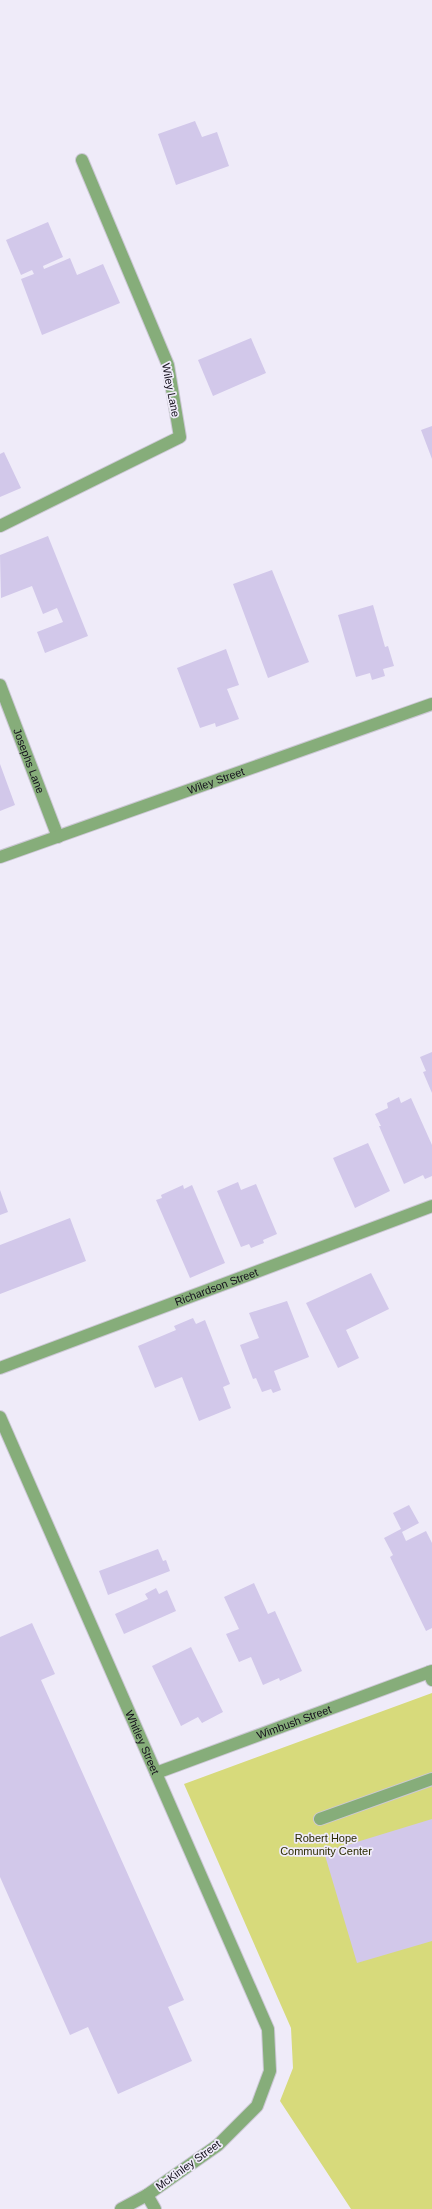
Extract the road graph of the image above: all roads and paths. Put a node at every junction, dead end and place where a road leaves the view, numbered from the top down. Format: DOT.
graph roads {
  1 [pos="82,160"];
  2 [pos="0,526"];
  3 [pos="0,686"];
  4 [pos="432,704"];
  5 [pos="58,837"];
  6 [pos="0,857"];
  7 [pos="432,1206"];
  8 [pos="0,1368"];
  9 [pos="0,1418"];
  10 [pos="431,1675"];
  11 [pos="156,1773"];
  12 [pos="432,1778"];
  13 [pos="320,1819"];
  14 [pos="270,2071"];
  15 [pos="146,2194"];
  16 [pos="121,2209"];
  17 [pos="155,2209"];
  1 -- 2 [label="street, Wiley Lane"];
  3 -- 5 [label="street, Josephs Lane"];
  4 -- 5 [label="street, Wiley Street"];
  5 -- 6 [label="street, Wiley Street"];
  7 -- 8 [label="street, Richardson Street"];
  9 -- 11 [label="street, Whitley Street"];
  10 -- 11 [label="street, Wimbush Street"];
  11 -- 14 [label="street, Whitley Street"];
  12 -- 13 [label="street"];
  14 -- 15 [label="street, McKinley Street"];
  15 -- 16 [label="street, McKinley Street"];
  15 -- 17 [label="street"];
}
